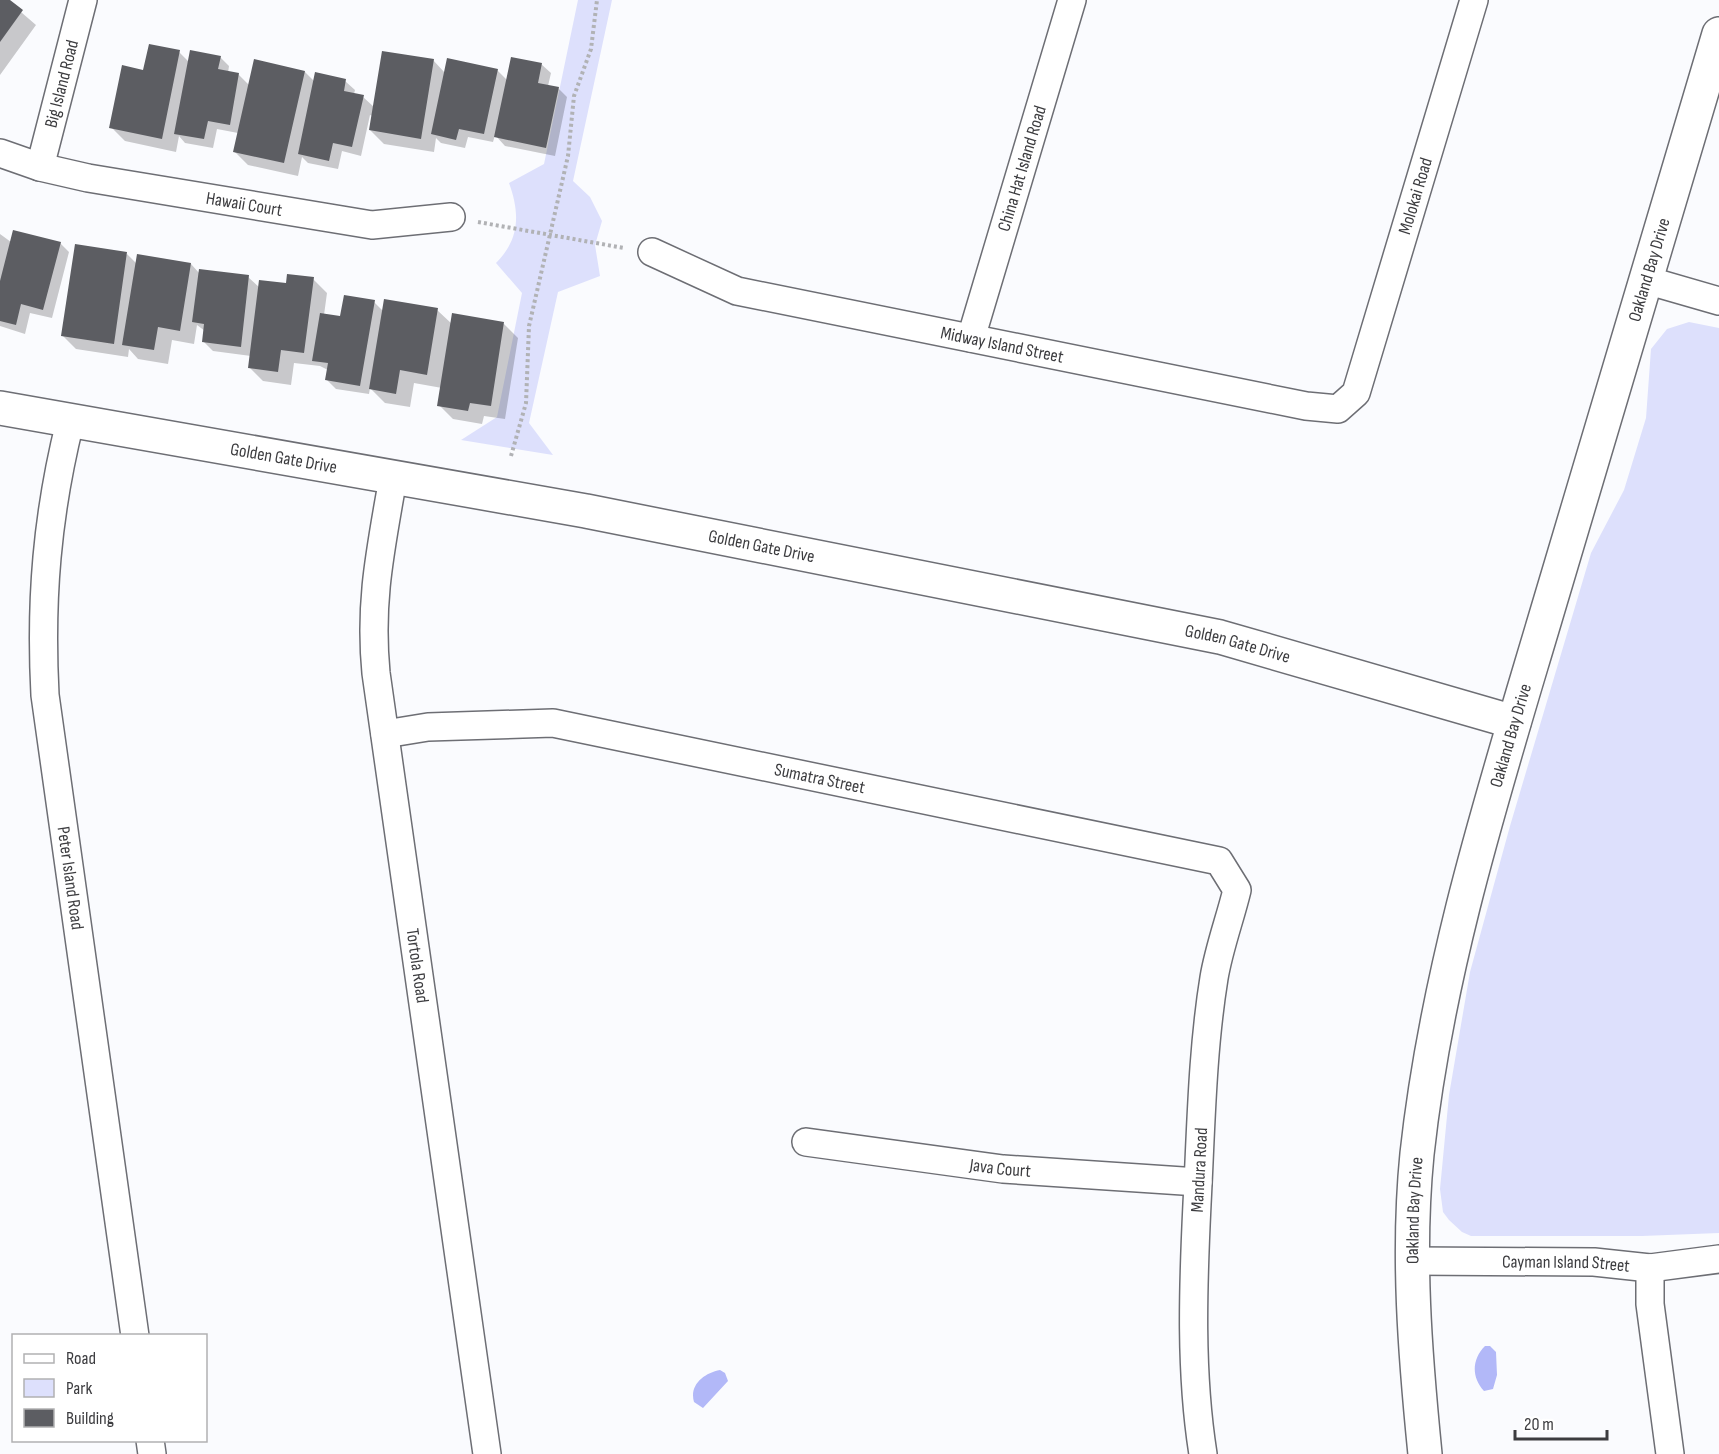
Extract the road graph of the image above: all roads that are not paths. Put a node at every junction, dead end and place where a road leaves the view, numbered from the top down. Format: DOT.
graph roads {
  1 [pos="83,0"];
  2 [pos="1072,0"];
  3 [pos="1474,0"];
  4 [pos="1719,34"];
  5 [pos="0,153"];
  6 [pos="40,167"];
  7 [pos="451,217"];
  8 [pos="652,252"];
  9 [pos="1646,280"];
  10 [pos="1719,301"];
  11 [pos="971,338"];
  12 [pos="1356,393"];
  13 [pos="0,408"];
  14 [pos="70,422"];
  15 [pos="393,478"];
  16 [pos="1514,722"];
  17 [pos="385,734"];
  18 [pos="1237,890"];
  19 [pos="806,1142"];
  20 [pos="1198,1182"];
  21 [pos="1719,1259"];
  22 [pos="1412,1261"];
  23 [pos="1650,1268"];
  24 [pos="135,1334"];
  25 [pos="487,1454"];
  26 [pos="1203,1454"];
  27 [pos="1425,1454"];
  28 [pos="1671,1454"];
  1 -- 6 [label="street, Big Island Road"];
  2 -- 11 [label="street, China Hat Island Road"];
  3 -- 12 [label="street, Molokai Road"];
  4 -- 9 [label="street, Oakland Bay Drive"];
  5 -- 6 [label="street, Hawaii Court"];
  6 -- 7 [label="street, Hawaii Court"];
  8 -- 11 [label="street, Midway Island Street"];
  9 -- 10 [label="street"];
  9 -- 16 [label="street, Oakland Bay Drive"];
  11 -- 12 [label="street, Midway Island Street"];
  13 -- 14 [label="street, Golden Gate Drive"];
  14 -- 15 [label="street, Golden Gate Drive"];
  14 -- 24 [label="street, Peter Island Road"];
  15 -- 16 [label="street, Golden Gate Drive"];
  15 -- 17 [label="street, Tortola Road"];
  16 -- 22 [label="street, Oakland Bay Drive"];
  17 -- 18 [label="street, Sumatra Street"];
  17 -- 25 [label="street, Tortola Road"];
  18 -- 20 [label="street, Mandura Road"];
  19 -- 20 [label="street, Java Court"];
  20 -- 26 [label="street, Mandura Road"];
  21 -- 23 [label="street, Cayman Island Street"];
  22 -- 23 [label="street, Cayman Island Street"];
  22 -- 27 [label="street, Oakland Bay Drive"];
  23 -- 28 [label="street"];
}
